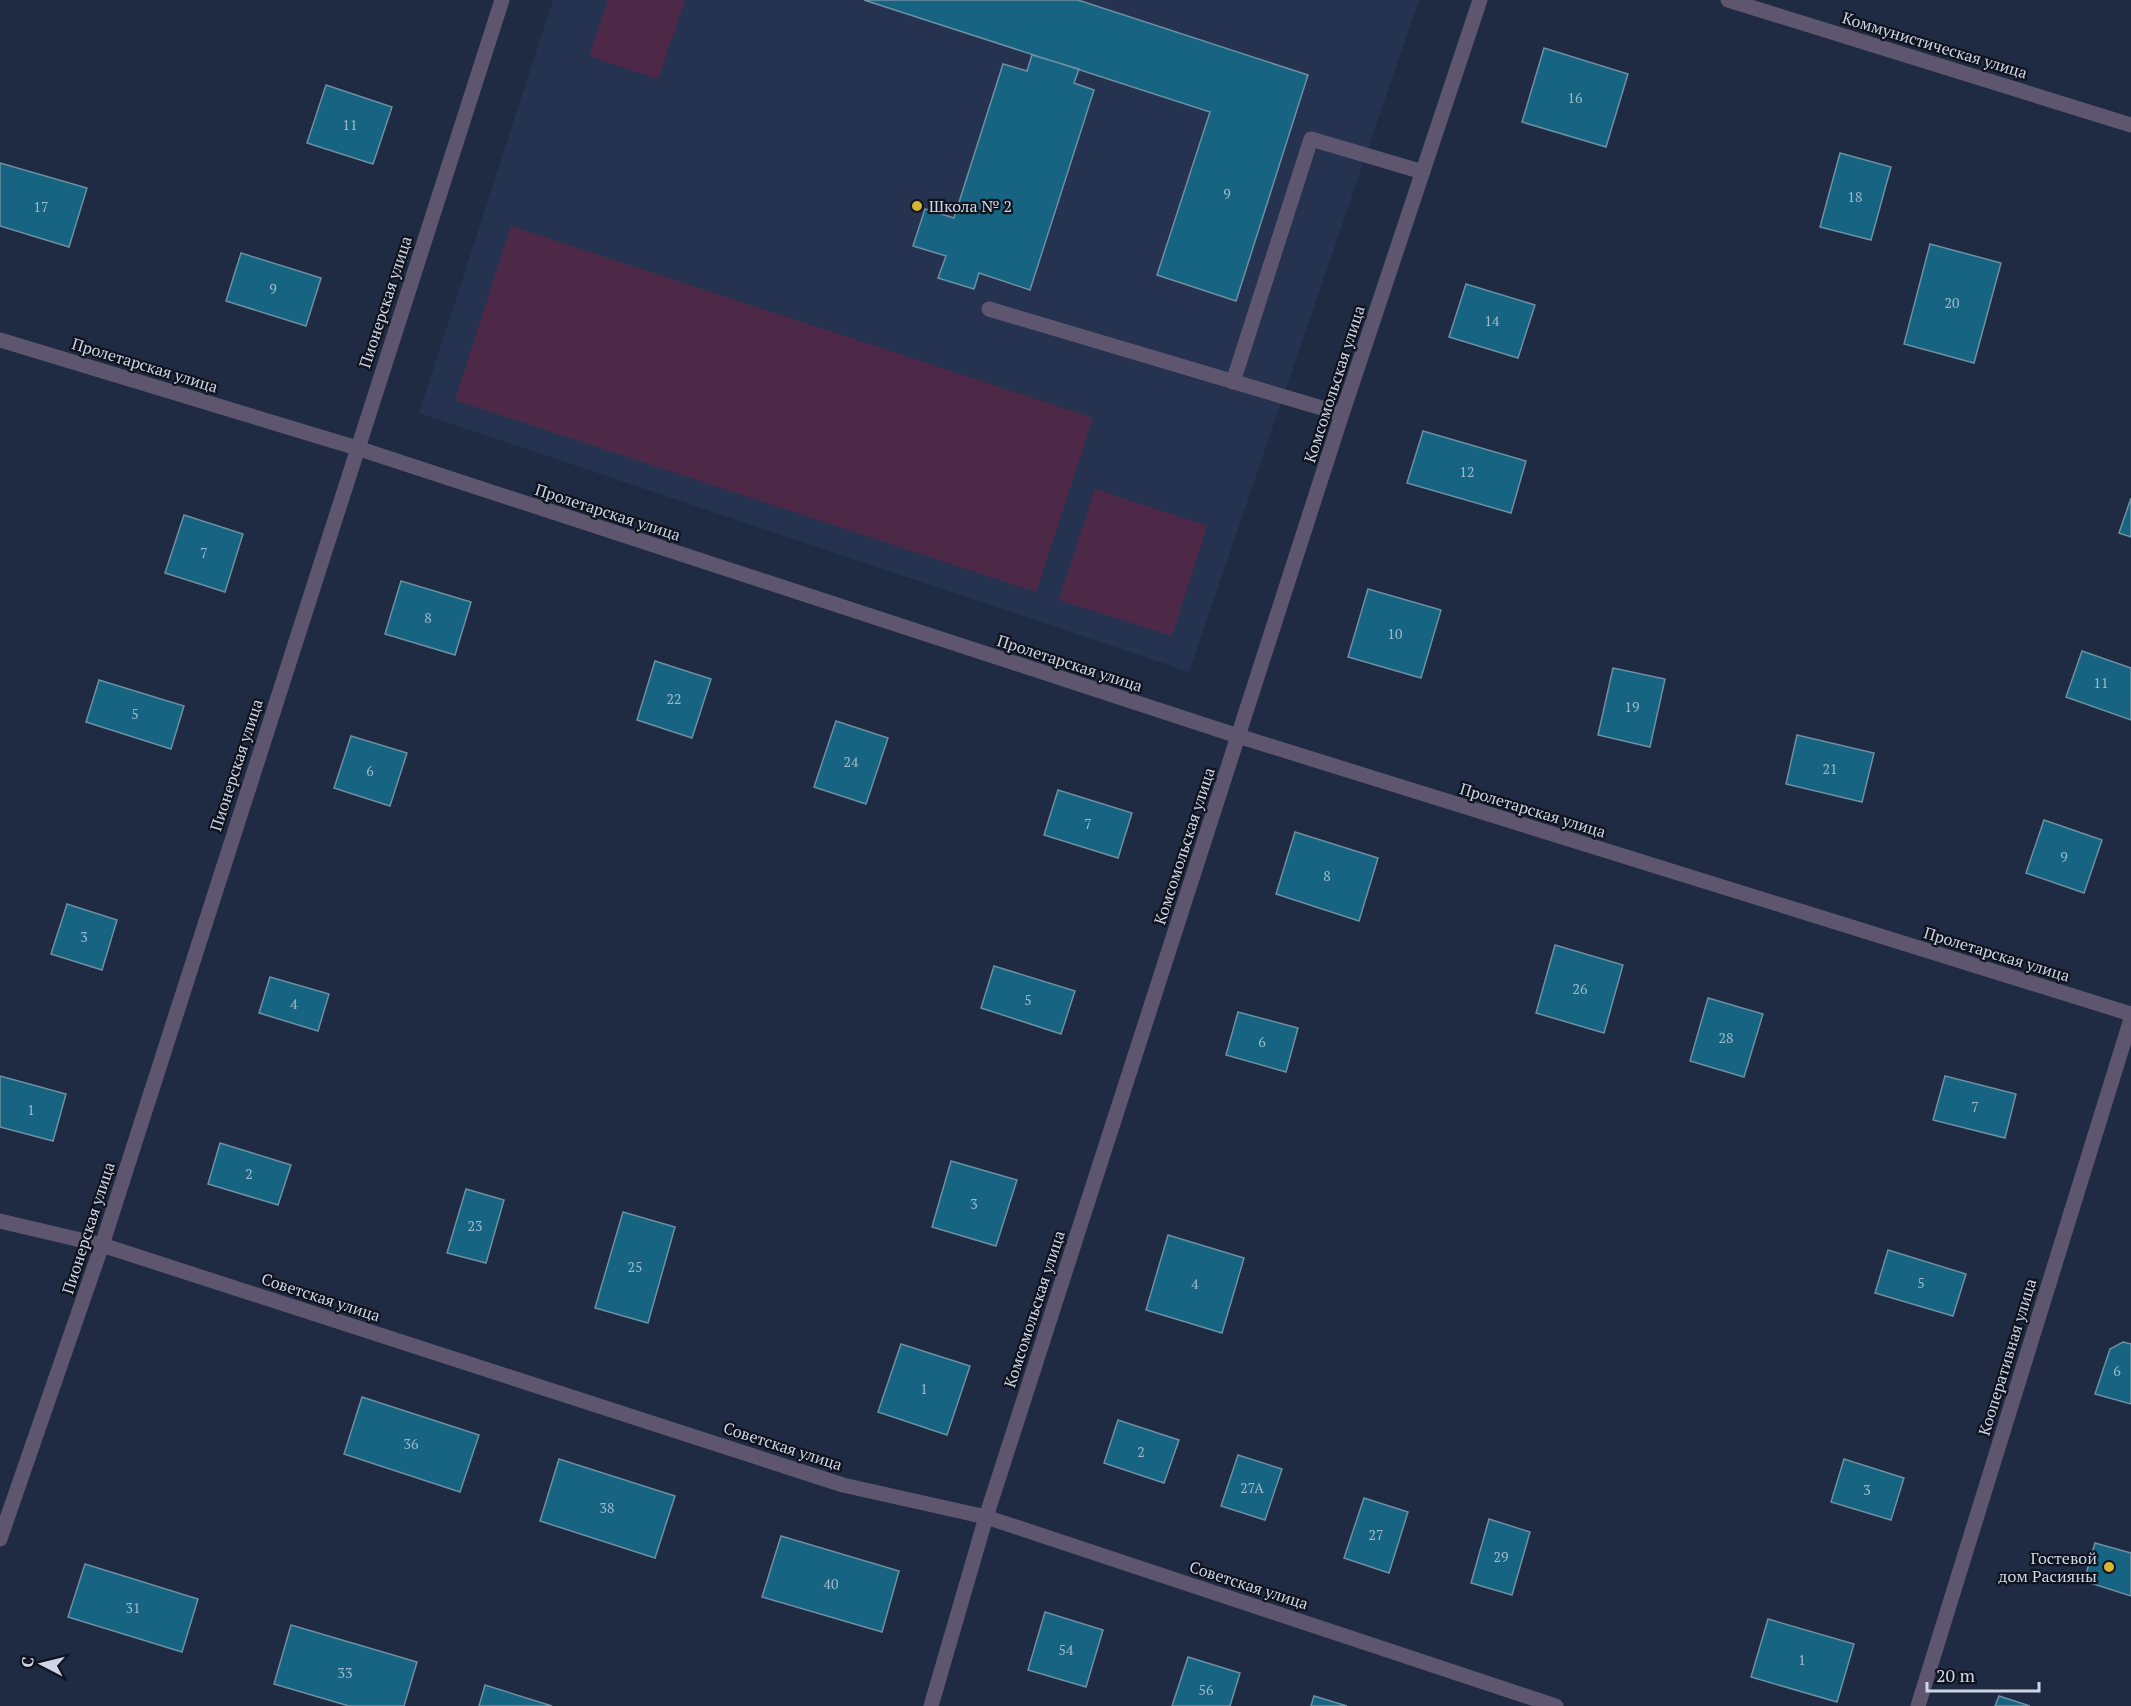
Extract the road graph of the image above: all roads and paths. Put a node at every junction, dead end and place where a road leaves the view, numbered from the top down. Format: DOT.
graph roads {
  1 [pos="502,0"];
  2 [pos="1480,0"];
  3 [pos="1728,0"];
  4 [pos="2131,125"];
  5 [pos="1423,172"];
  6 [pos="988,309"];
  7 [pos="0,340"];
  8 [pos="1233,382"];
  9 [pos="1342,414"];
  10 [pos="357,448"];
  11 [pos="1238,736"];
  12 [pos="2131,1017"];
  13 [pos="0,1221"];
  14 [pos="102,1245"];
  15 [pos="986,1517"];
  16 [pos="0,1539"];
  17 [pos="931,1706"];
  18 [pos="1556,1706"];
  19 [pos="1918,1706"];
  1 -- 10 [label="street, Пионерская улица"];
  2 -- 5 [label="street, Комсомольская улица"];
  3 -- 4 [label="street, Коммунистическая улица"];
  5 -- 8 [label="street"];
  5 -- 9 [label="street, Комсомольская улица"];
  6 -- 8 [label="street"];
  7 -- 10 [label="street, Пролетарская улица"];
  8 -- 9 [label="street"];
  9 -- 11 [label="street, Комсомольская улица"];
  10 -- 11 [label="street, Пролетарская улица"];
  10 -- 14 [label="street, Пионерская улица"];
  11 -- 12 [label="street, Пролетарская улица"];
  11 -- 15 [label="street, Комсомольская улица"];
  12 -- 19 [label="street, Кооперативная улица"];
  13 -- 14 [label="street, Советская улица"];
  14 -- 15 [label="street, Советская улица"];
  14 -- 16 [label="street, Пионерская улица"];
  15 -- 17 [label="street, Комсомольская улица"];
  15 -- 18 [label="street, Советская улица"];
}
